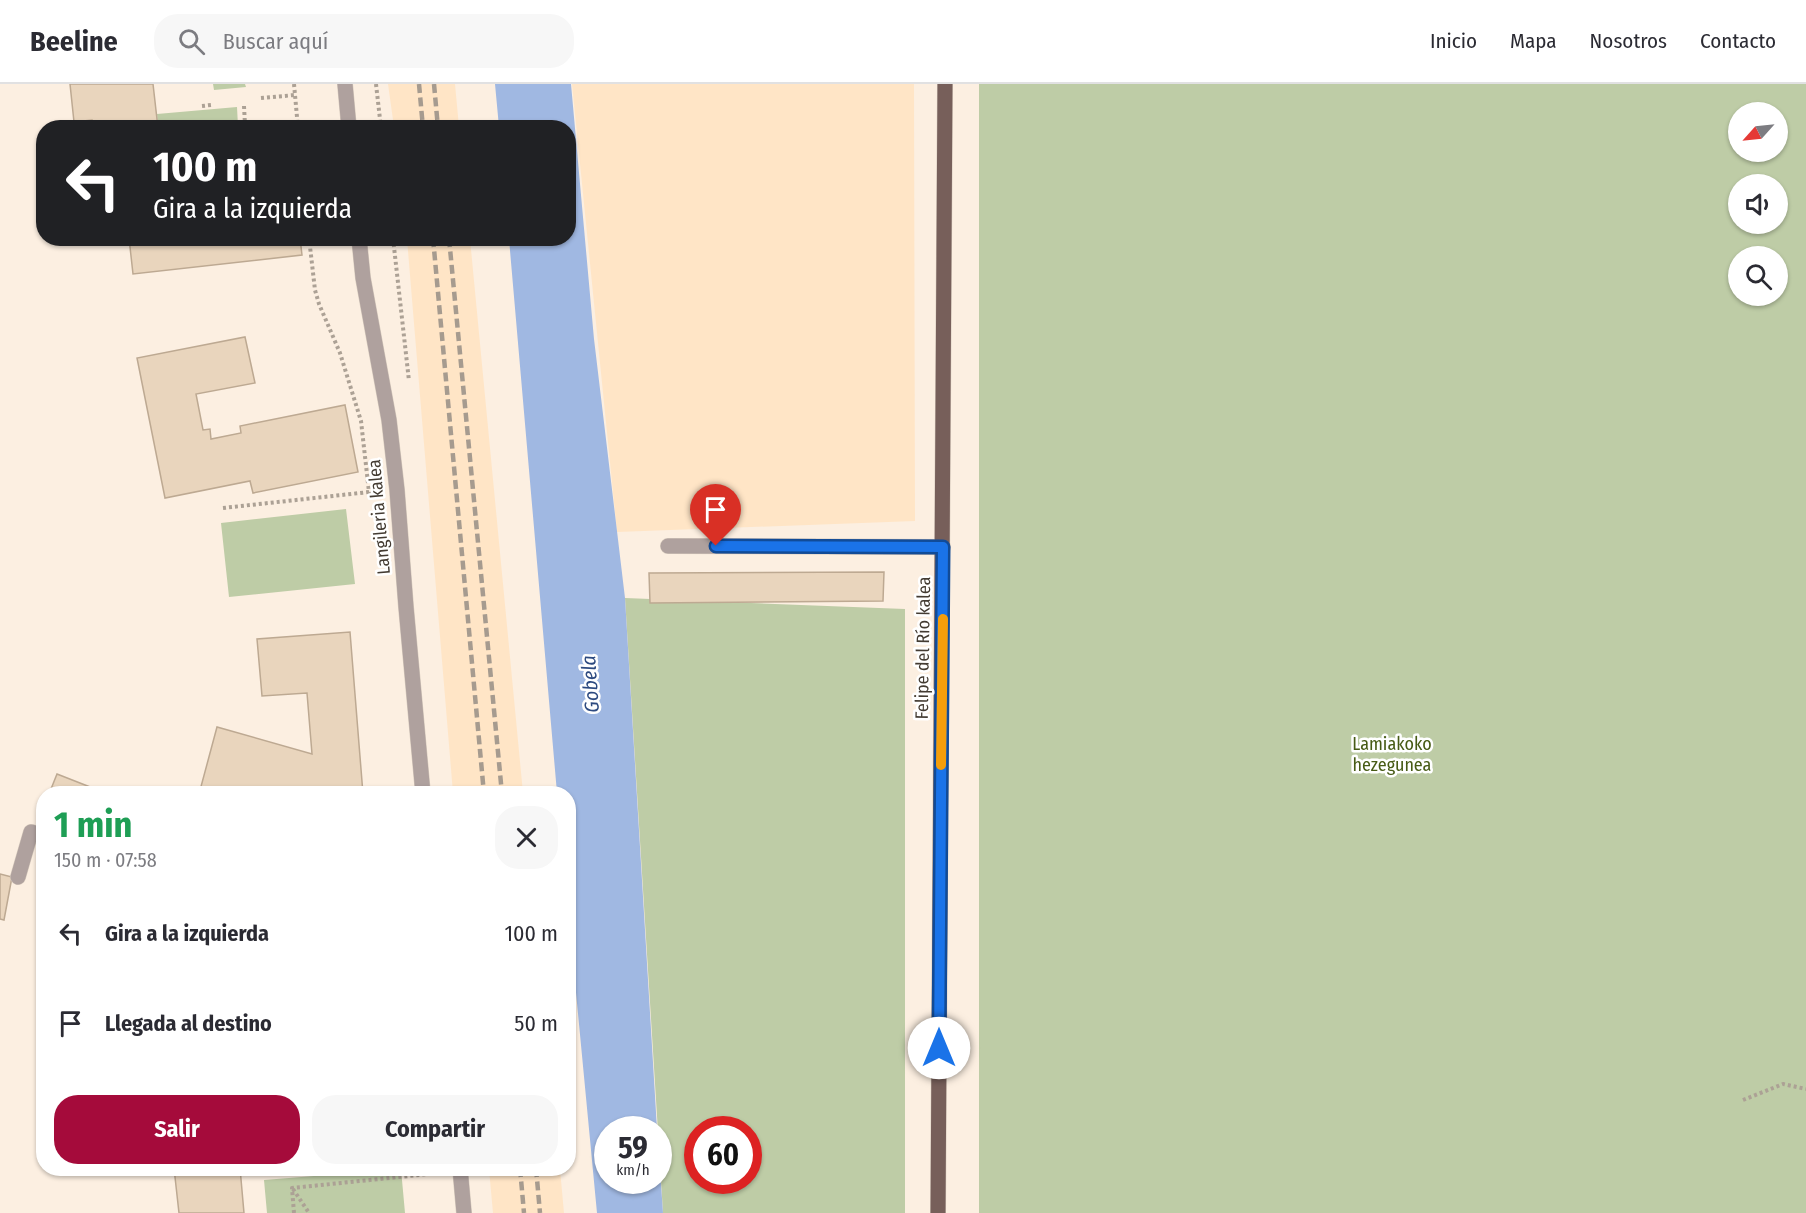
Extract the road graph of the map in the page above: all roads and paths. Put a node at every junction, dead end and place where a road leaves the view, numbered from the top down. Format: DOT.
graph roads {
  1 [pos="294,84"];
  2 [pos="345,84"];
  3 [pos="376,84"];
  4 [pos="945,84"];
  5 [pos="295,94"];
  6 [pos="261,98"];
  7 [pos="211,105"];
  8 [pos="202,106"];
  9 [pos="244,106"];
  10 [pos="245,120"];
  11 [pos="297,120"];
  12 [pos="348,120"];
  13 [pos="380,120"];
  14 [pos="310,246"];
  15 [pos="360,246"];
  16 [pos="394,246"];
  17 [pos="395,253"];
  18 [pos="224,508"];
  19 [pos="668,546"];
  20 [pos="943,547"];
  21 [pos="422,786"];
  22 [pos="36,834"];
  23 [pos="18,877"];
  24 [pos="1806,1089"];
  25 [pos="1743,1100"];
  26 [pos="404,1176"];
  27 [pos="461,1176"];
  28 [pos="292,1188"];
  29 [pos="294,1213"];
  30 [pos="309,1213"];
  31 [pos="464,1213"];
  32 [pos="938,1213"];
  1 -- 5 [label="path"];
  2 -- 12 [label="street"];
  3 -- 13 [label="path"];
  4 -- 20 [label="main road, Felipe del Río kalea"];
  5 -- 6 [label="path"];
  5 -- 11 [label="path"];
  7 -- 8 [label="path"];
  9 -- 10 [label="path"];
  14 -- 18 [label="path, Langileria kalea"];
  15 -- 21 [label="street, Langileria kalea"];
  16 -- 17 [label="path"];
  19 -- 20 [label="street"];
  20 -- 32 [label="main road, Felipe del Río kalea"];
  22 -- 23 [label="street"];
  24 -- 25 [label="path"];
  26 -- 28 [label="path"];
  27 -- 31 [label="street"];
  28 -- 29 [label="path"];
  28 -- 30 [label="path"];
}
